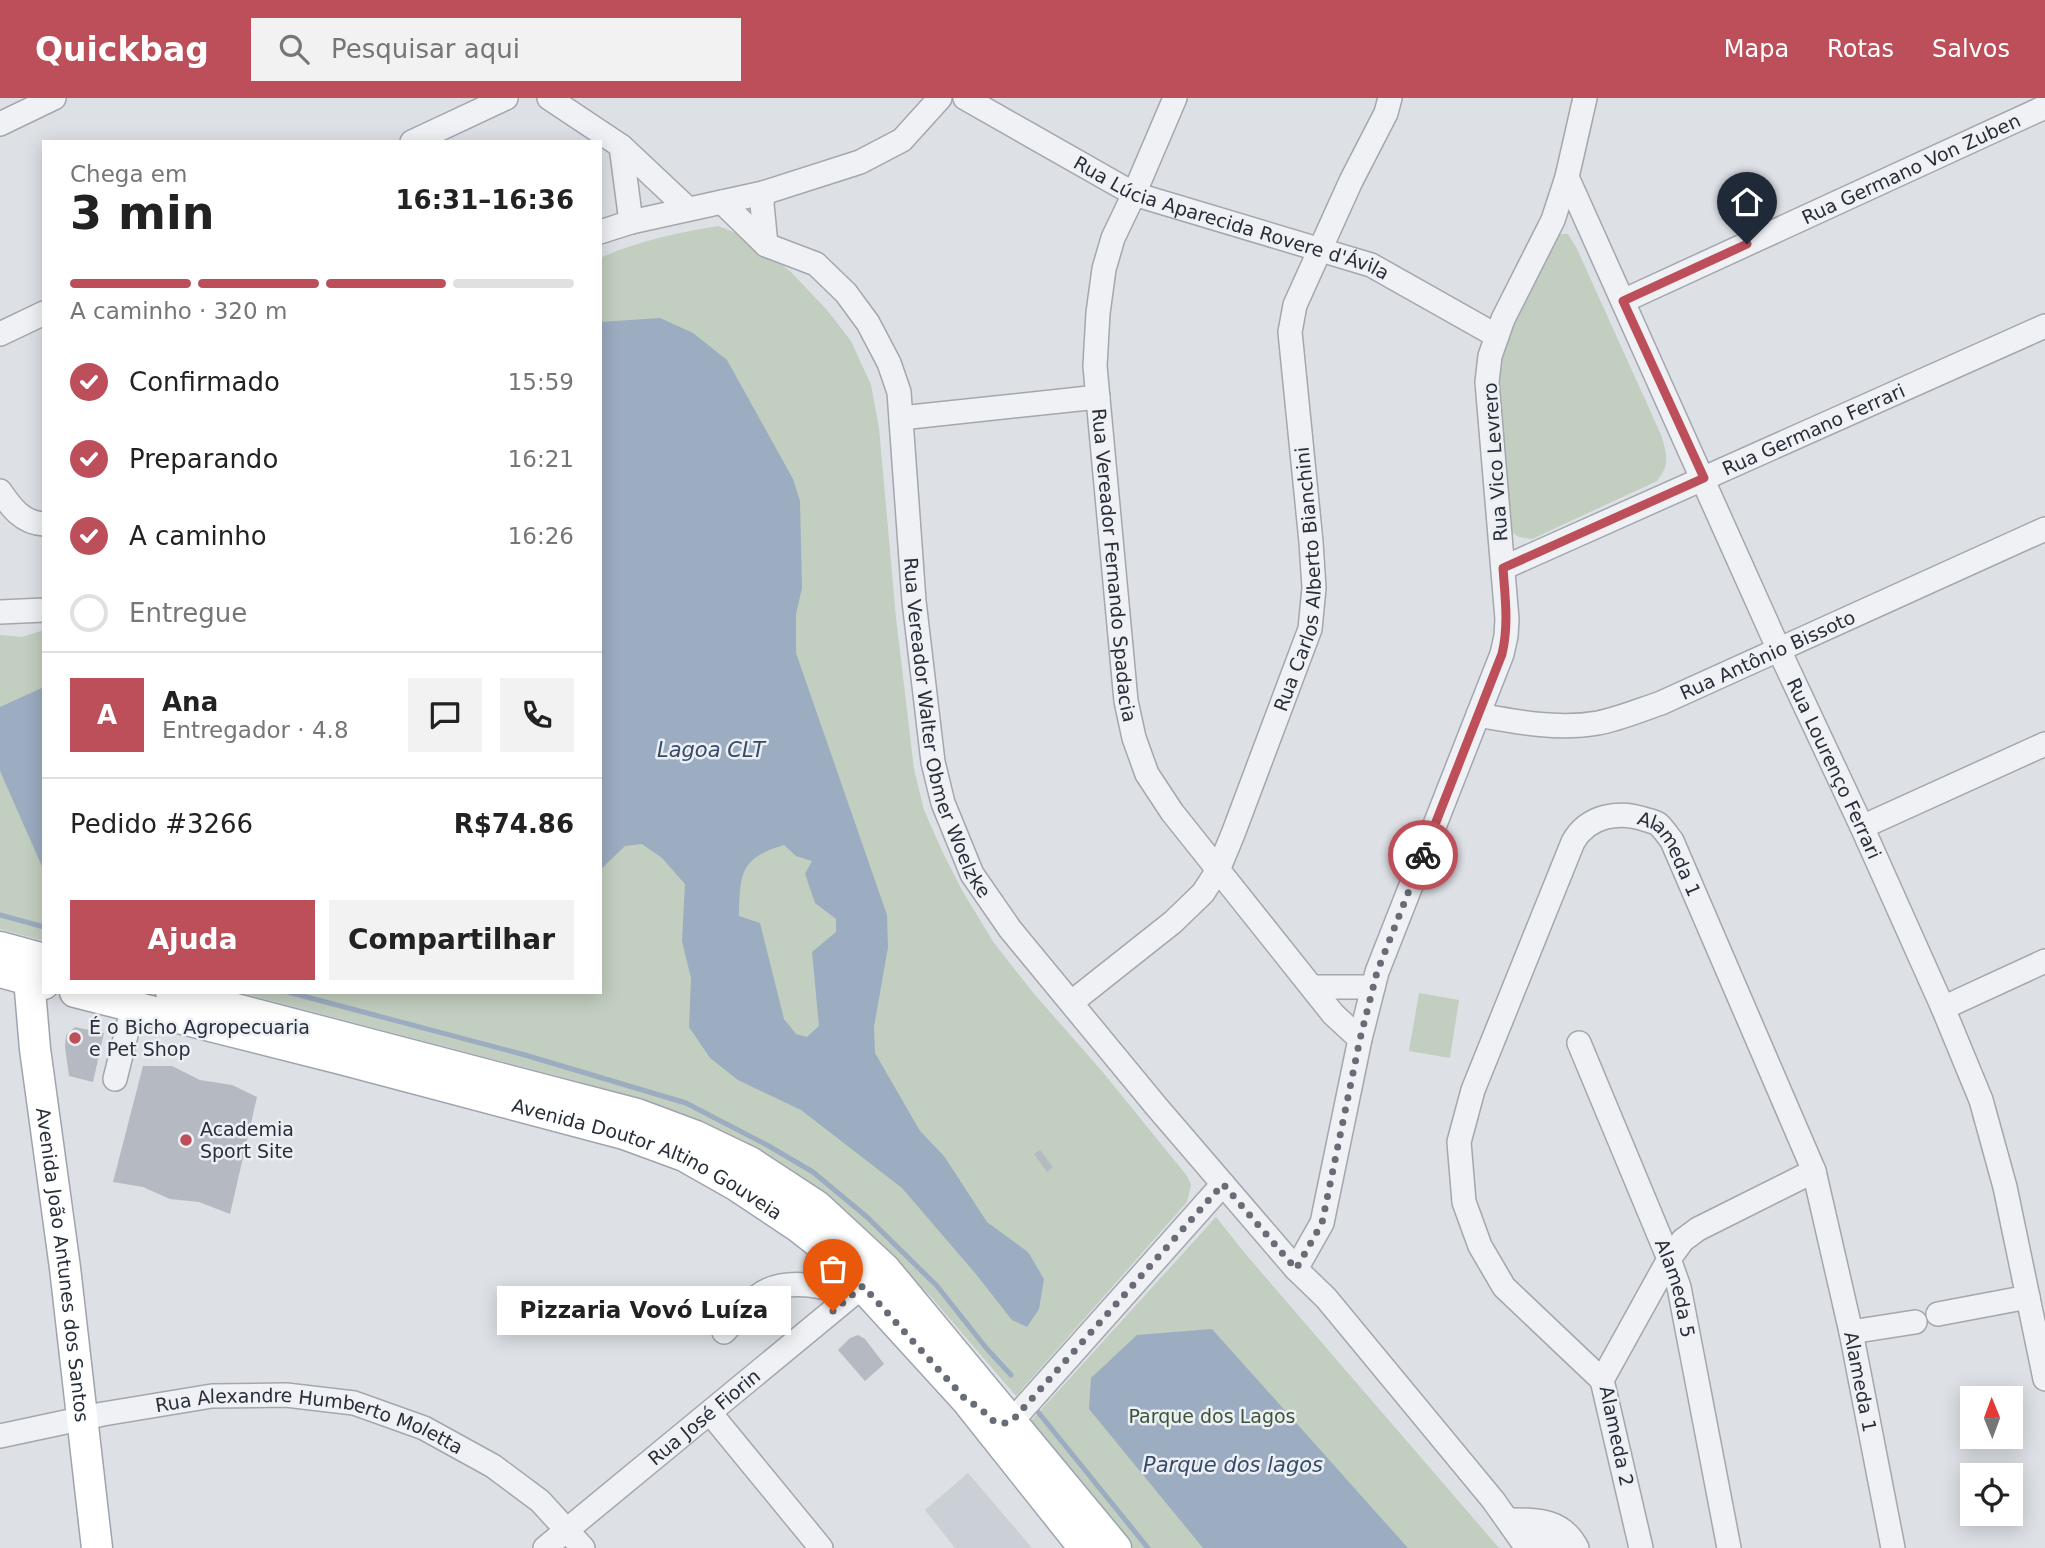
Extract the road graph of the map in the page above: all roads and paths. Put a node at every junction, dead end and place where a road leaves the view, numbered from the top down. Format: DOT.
graph roads {
  1 [pos="54,98"];
  2 [pos="506,98"];
  3 [pos="549,98"];
  4 [pos="940,98"];
  5 [pos="965,98"];
  6 [pos="1175,98"];
  7 [pos="1390,98"];
  8 [pos="1586,98"];
  9 [pos="2045,107"];
  10 [pos="0,124"];
  11 [pos="416,140"];
  12 [pos="621,146"];
  13 [pos="1567,177"];
  14 [pos="763,193"];
  15 [pos="1134,194"];
  16 [pos="722,202"];
  17 [pos="688,209"];
  18 [pos="631,222"];
  19 [pos="602,231"];
  20 [pos="766,245"];
  21 [pos="1319,249"];
  22 [pos="1623,301"];
  23 [pos="42,314"];
  24 [pos="2045,326"];
  25 [pos="0,334"];
  26 [pos="1497,336"];
  27 [pos="1098,397"];
  28 [pos="901,418"];
  29 [pos="1704,478"];
  30 [pos="0,491"];
  31 [pos="42,524"];
  32 [pos="2045,529"];
  33 [pos="1503,568"];
  34 [pos="42,610"];
  35 [pos="0,612"];
  36 [pos="1779,650"];
  37 [pos="1478,715"];
  38 [pos="2045,744"];
  39 [pos="1862,827"];
  40 [pos="1218,870"];
  41 [pos="2045,961"];
  42 [pos="32,969"];
  43 [pos="0,972"];
  44 [pos="1313,987"];
  45 [pos="1373,988"];
  46 [pos="83,994"];
  47 [pos="176,994"];
  48 [pos="1072,1002"];
  49 [pos="133,1007"];
  50 [pos="1943,1008"];
  51 [pos="288,1035"];
  52 [pos="1360,1039"];
  53 [pos="1579,1043"];
  54 [pos="115,1079"];
  55 [pos="1814,1171"];
  56 [pos="1223,1184"];
  57 [pos="1669,1259"];
  58 [pos="1296,1269"];
  59 [pos="867,1283"];
  60 [pos="2028,1297"];
  61 [pos="1938,1314"];
  62 [pos="1915,1322"];
  63 [pos="724,1332"];
  64 [pos="1851,1332"];
  65 [pos="2045,1379"];
  66 [pos="1602,1380"];
  67 [pos="967,1401"];
  68 [pos="711,1414"];
  69 [pos="93,1416"];
  70 [pos="1012,1421"];
  71 [pos="0,1436"];
  72 [pos="567,1530"];
  73 [pos="1518,1535"];
  74 [pos="97,1548"];
  75 [pos="115,1548"];
  76 [pos="545,1548"];
  77 [pos="583,1548"];
  78 [pos="821,1548"];
  79 [pos="1084,1548"];
  80 [pos="1116,1548"];
  81 [pos="1553,1548"];
  82 [pos="1577,1548"];
  83 [pos="1641,1548"];
  84 [pos="1729,1548"];
  85 [pos="1893,1548"];
  1 -- 10 [label="street"];
  2 -- 11 [label="street"];
  3 -- 12 [label="street"];
  4 -- 14 [label="street"];
  5 -- 15 [label="street, Rua Lúcia Aparecida Rovere d'Ávila"];
  6 -- 15 [label="street, Rua Vereador Fernando Spadacia"];
  7 -- 21 [label="street, Rua Carlos Alberto Bianchini"];
  8 -- 13 [label="street, Rua Vico Levrero"];
  9 -- 22 [label="street, Rua Germano Von Zuben"];
  12 -- 17 [label="street"];
  12 -- 18 [label="street"];
  13 -- 22 [label="street, Rua Lourenço Ferrari"];
  13 -- 26 [label="street, Rua Vico Levrero"];
  14 -- 16 [label="street"];
  14 -- 20 [label="street"];
  15 -- 21 [label="street, Rua Lúcia Aparecida Rovere d'Ávila"];
  15 -- 27 [label="street, Rua Vereador Fernando Spadacia"];
  16 -- 17 [label="street"];
  16 -- 20 [label="street, Rua Vereador Walter Obmer Woelzke"];
  17 -- 18 [label="street"];
  18 -- 19 [label="street"];
  20 -- 28 [label="street, Rua Vereador Walter Obmer Woelzke"];
  21 -- 26 [label="street, Rua Lúcia Aparecida Rovere d'Ávila"];
  21 -- 40 [label="street, Rua Carlos Alberto Bianchini"];
  22 -- 29 [label="street, Rua Lourenço Ferrari"];
  23 -- 25 [label="street"];
  24 -- 29 [label="street, Rua Germano Ferrari"];
  26 -- 33 [label="street, Rua Vico Levrero"];
  27 -- 28 [label="street"];
  27 -- 40 [label="street, Rua Vereador Fernando Spadacia"];
  28 -- 48 [label="street, Rua Vereador Walter Obmer Woelzke"];
  29 -- 33 [label="street, Rua Germano Ferrari"];
  29 -- 36 [label="street, Rua Lourenço Ferrari"];
  30 -- 31 [label="street"];
  32 -- 36 [label="street, Rua Antônio Bissoto"];
  33 -- 37 [label="street, Rua Vico Levrero"];
  34 -- 35 [label="street"];
  36 -- 37 [label="street, Rua Antônio Bissoto"];
  36 -- 39 [label="street, Rua Lourenço Ferrari"];
  37 -- 45 [label="street, Rua Vico Levrero"];
  38 -- 39 [label="street"];
  39 -- 50 [label="street, Rua Lourenço Ferrari"];
  40 -- 44 [label="street, Rua Vereador Fernando Spadacia"];
  40 -- 48 [label="street, Rua Carlos Alberto Bianchini"];
  41 -- 50 [label="street"];
  42 -- 43 [label="main road"];
  42 -- 69 [label="main road, Avenida João Antunes dos Santos"];
  44 -- 45 [label="street"];
  44 -- 52 [label="street, Rua Vereador Fernando Spadacia"];
  45 -- 52 [label="street, Rua Vico Levrero"];
  46 -- 49 [label="main road, Avenida Doutor Altino Gouveia"];
  47 -- 51 [label="main road, Avenida Doutor Altino Gouveia"];
  48 -- 56 [label="street, Rua Vereador Walter Obmer Woelzke"];
  49 -- 51 [label="main road, Avenida Doutor Altino Gouveia"];
  49 -- 54 [label="street"];
  50 -- 60 [label="street, Rua Lourenço Ferrari"];
  51 -- 59 [label="main road, Avenida Doutor Altino Gouveia"];
  52 -- 58 [label="street, Rua Vico Levrero"];
  53 -- 57 [label="street, Alameda 5"];
  55 -- 57 [label="street, Alameda 2"];
  55 -- 64 [label="street, Alameda 1"];
  55 -- 66 [label="street, Alameda 1"];
  56 -- 58 [label="street, Rua Vereador Walter Obmer Woelzke"];
  56 -- 70 [label="street"];
  57 -- 66 [label="street, Alameda 2"];
  57 -- 84 [label="street, Alameda 5"];
  58 -- 73 [label="street, Rua Vereador Walter Obmer Woelzke"];
  59 -- 63 [label="street"];
  59 -- 67 [label="main road, Avenida Doutor Altino Gouveia"];
  59 -- 68 [label="street, Rua José Fiorin"];
  59 -- 70 [label="main road, Avenida Doutor Altino Gouveia"];
  60 -- 61 [label="street"];
  60 -- 65 [label="street, Rua Lourenço Ferrari"];
  62 -- 64 [label="street"];
  64 -- 85 [label="street, Alameda 1"];
  66 -- 83 [label="street, Alameda 2"];
  67 -- 70 [label="street"];
  67 -- 79 [label="main road, Avenida Doutor Altino Gouveia"];
  68 -- 72 [label="street, Rua José Fiorin"];
  68 -- 78 [label="street"];
  69 -- 71 [label="street, Rua Alexandre Humberto Moletta"];
  69 -- 72 [label="street, Rua Alexandre Humberto Moletta"];
  69 -- 74 [label="main road, Avenida João Antunes dos Santos"];
  69 -- 75 [label="main road, Avenida João Antunes dos Santos"];
  70 -- 80 [label="main road, Avenida Doutor Altino Gouveia"];
  72 -- 76 [label="street, Rua José Fiorin"];
  72 -- 77 [label="street, Rua Alexandre Humberto Moletta"];
  73 -- 81 [label="street"];
  73 -- 82 [label="street"];
}
